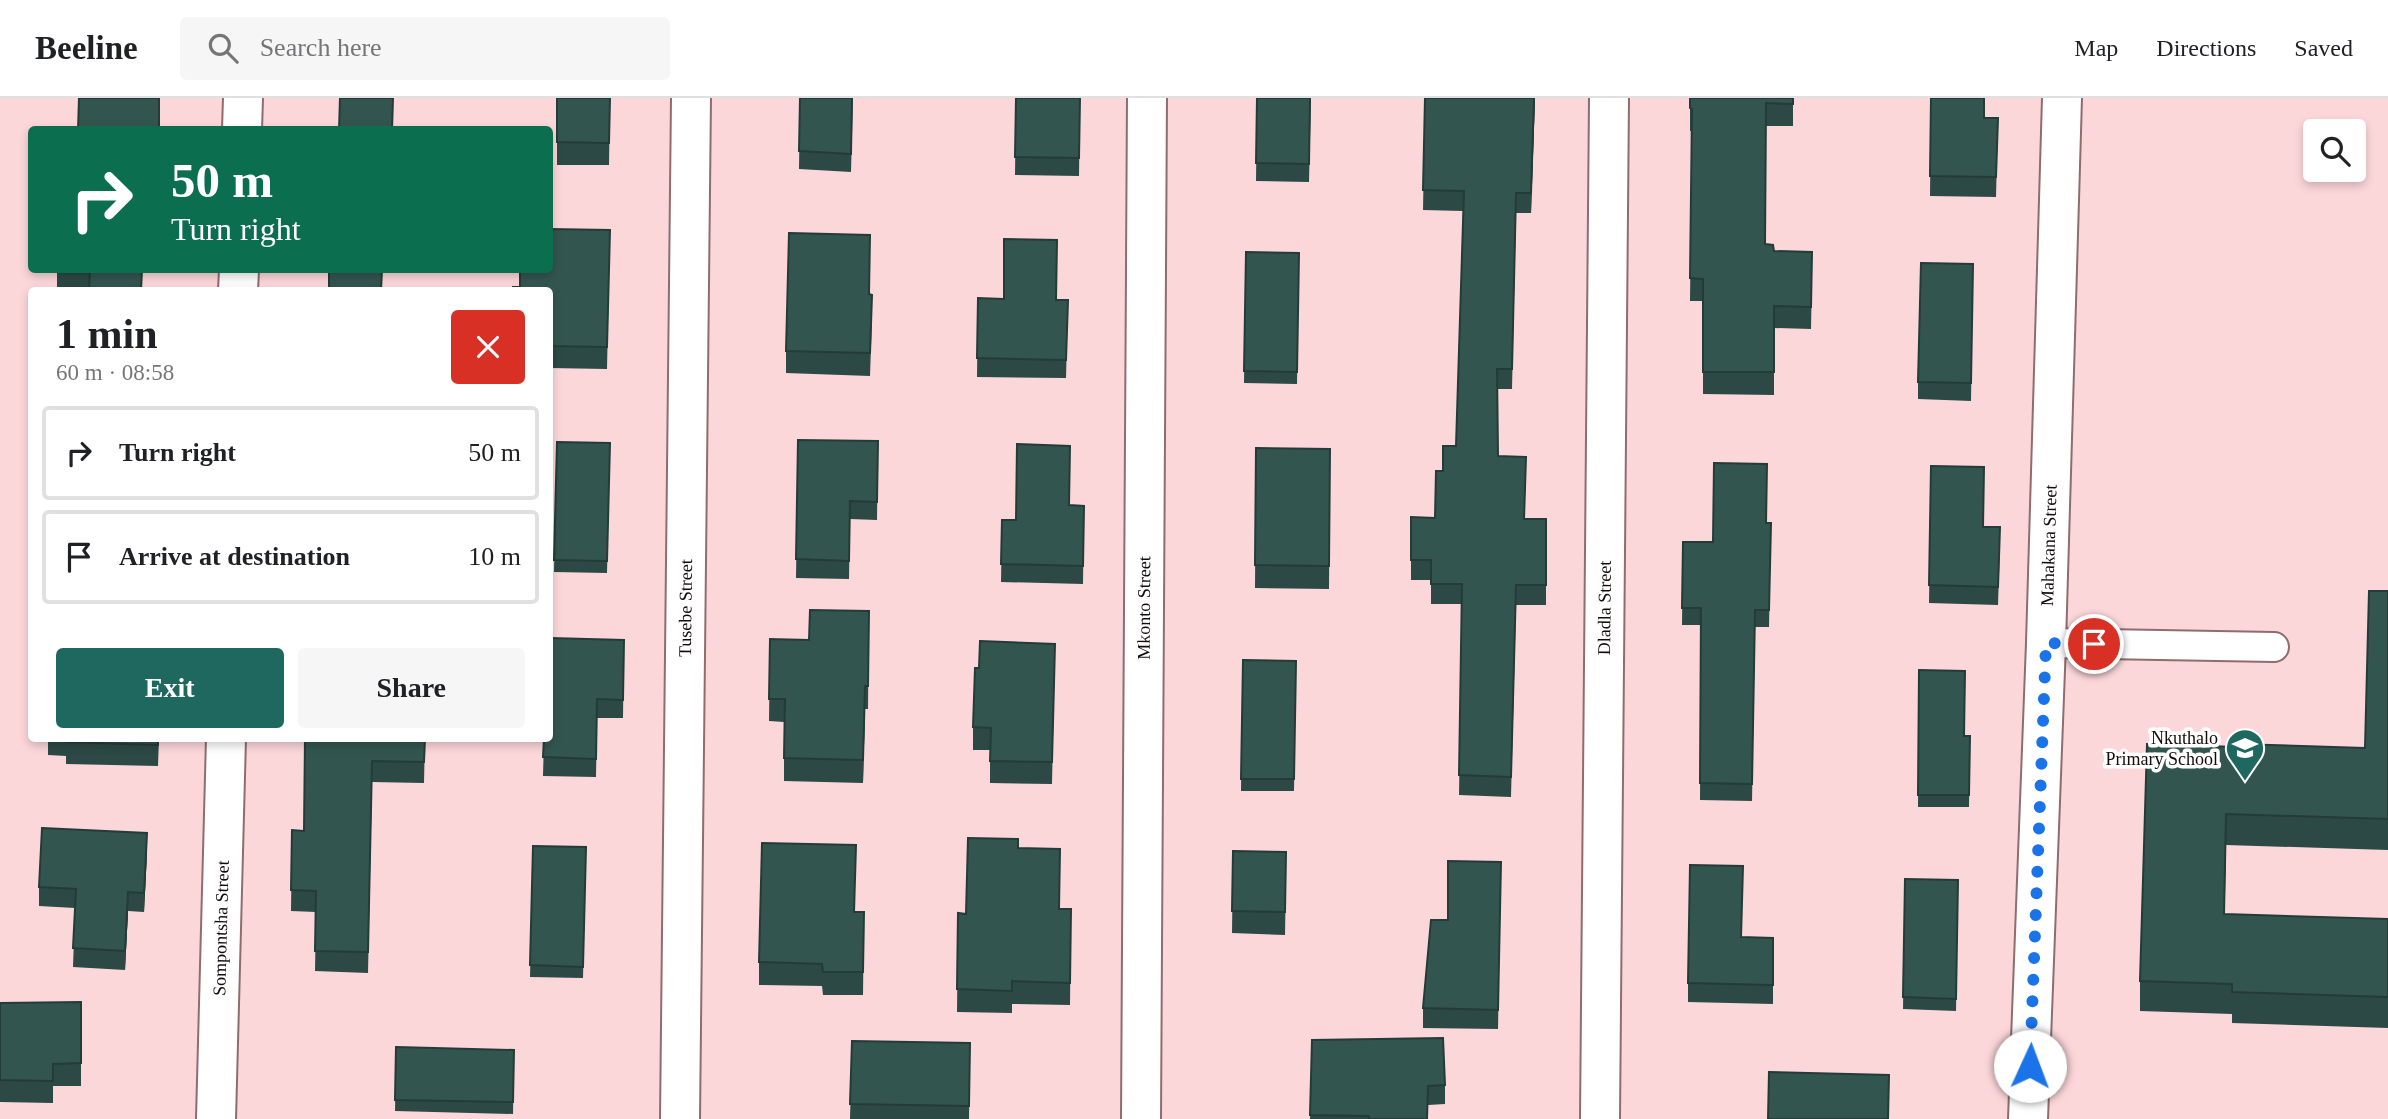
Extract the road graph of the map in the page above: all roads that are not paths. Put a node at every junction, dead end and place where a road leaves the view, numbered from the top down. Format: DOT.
graph roads {
  1 [pos="243,98"];
  2 [pos="691,98"];
  3 [pos="1147,98"];
  4 [pos="1609,98"];
  5 [pos="2062,98"];
  6 [pos="242,126"];
  7 [pos="2046,643"];
  8 [pos="2274,647"];
  9 [pos="226,742"];
  10 [pos="216,1119"];
  11 [pos="680,1119"];
  12 [pos="1141,1119"];
  13 [pos="1600,1119"];
  14 [pos="2028,1119"];
  1 -- 6 [label="street"];
  2 -- 11 [label="street, Tusebe Street"];
  3 -- 12 [label="street, Mkonto Street"];
  4 -- 13 [label="street, Dladla Street"];
  5 -- 7 [label="street, Mahakana Street"];
  7 -- 8 [label="lane"];
  7 -- 14 [label="street, Mahakana Street"];
  9 -- 10 [label="street, Sompontsha Street"];
}
